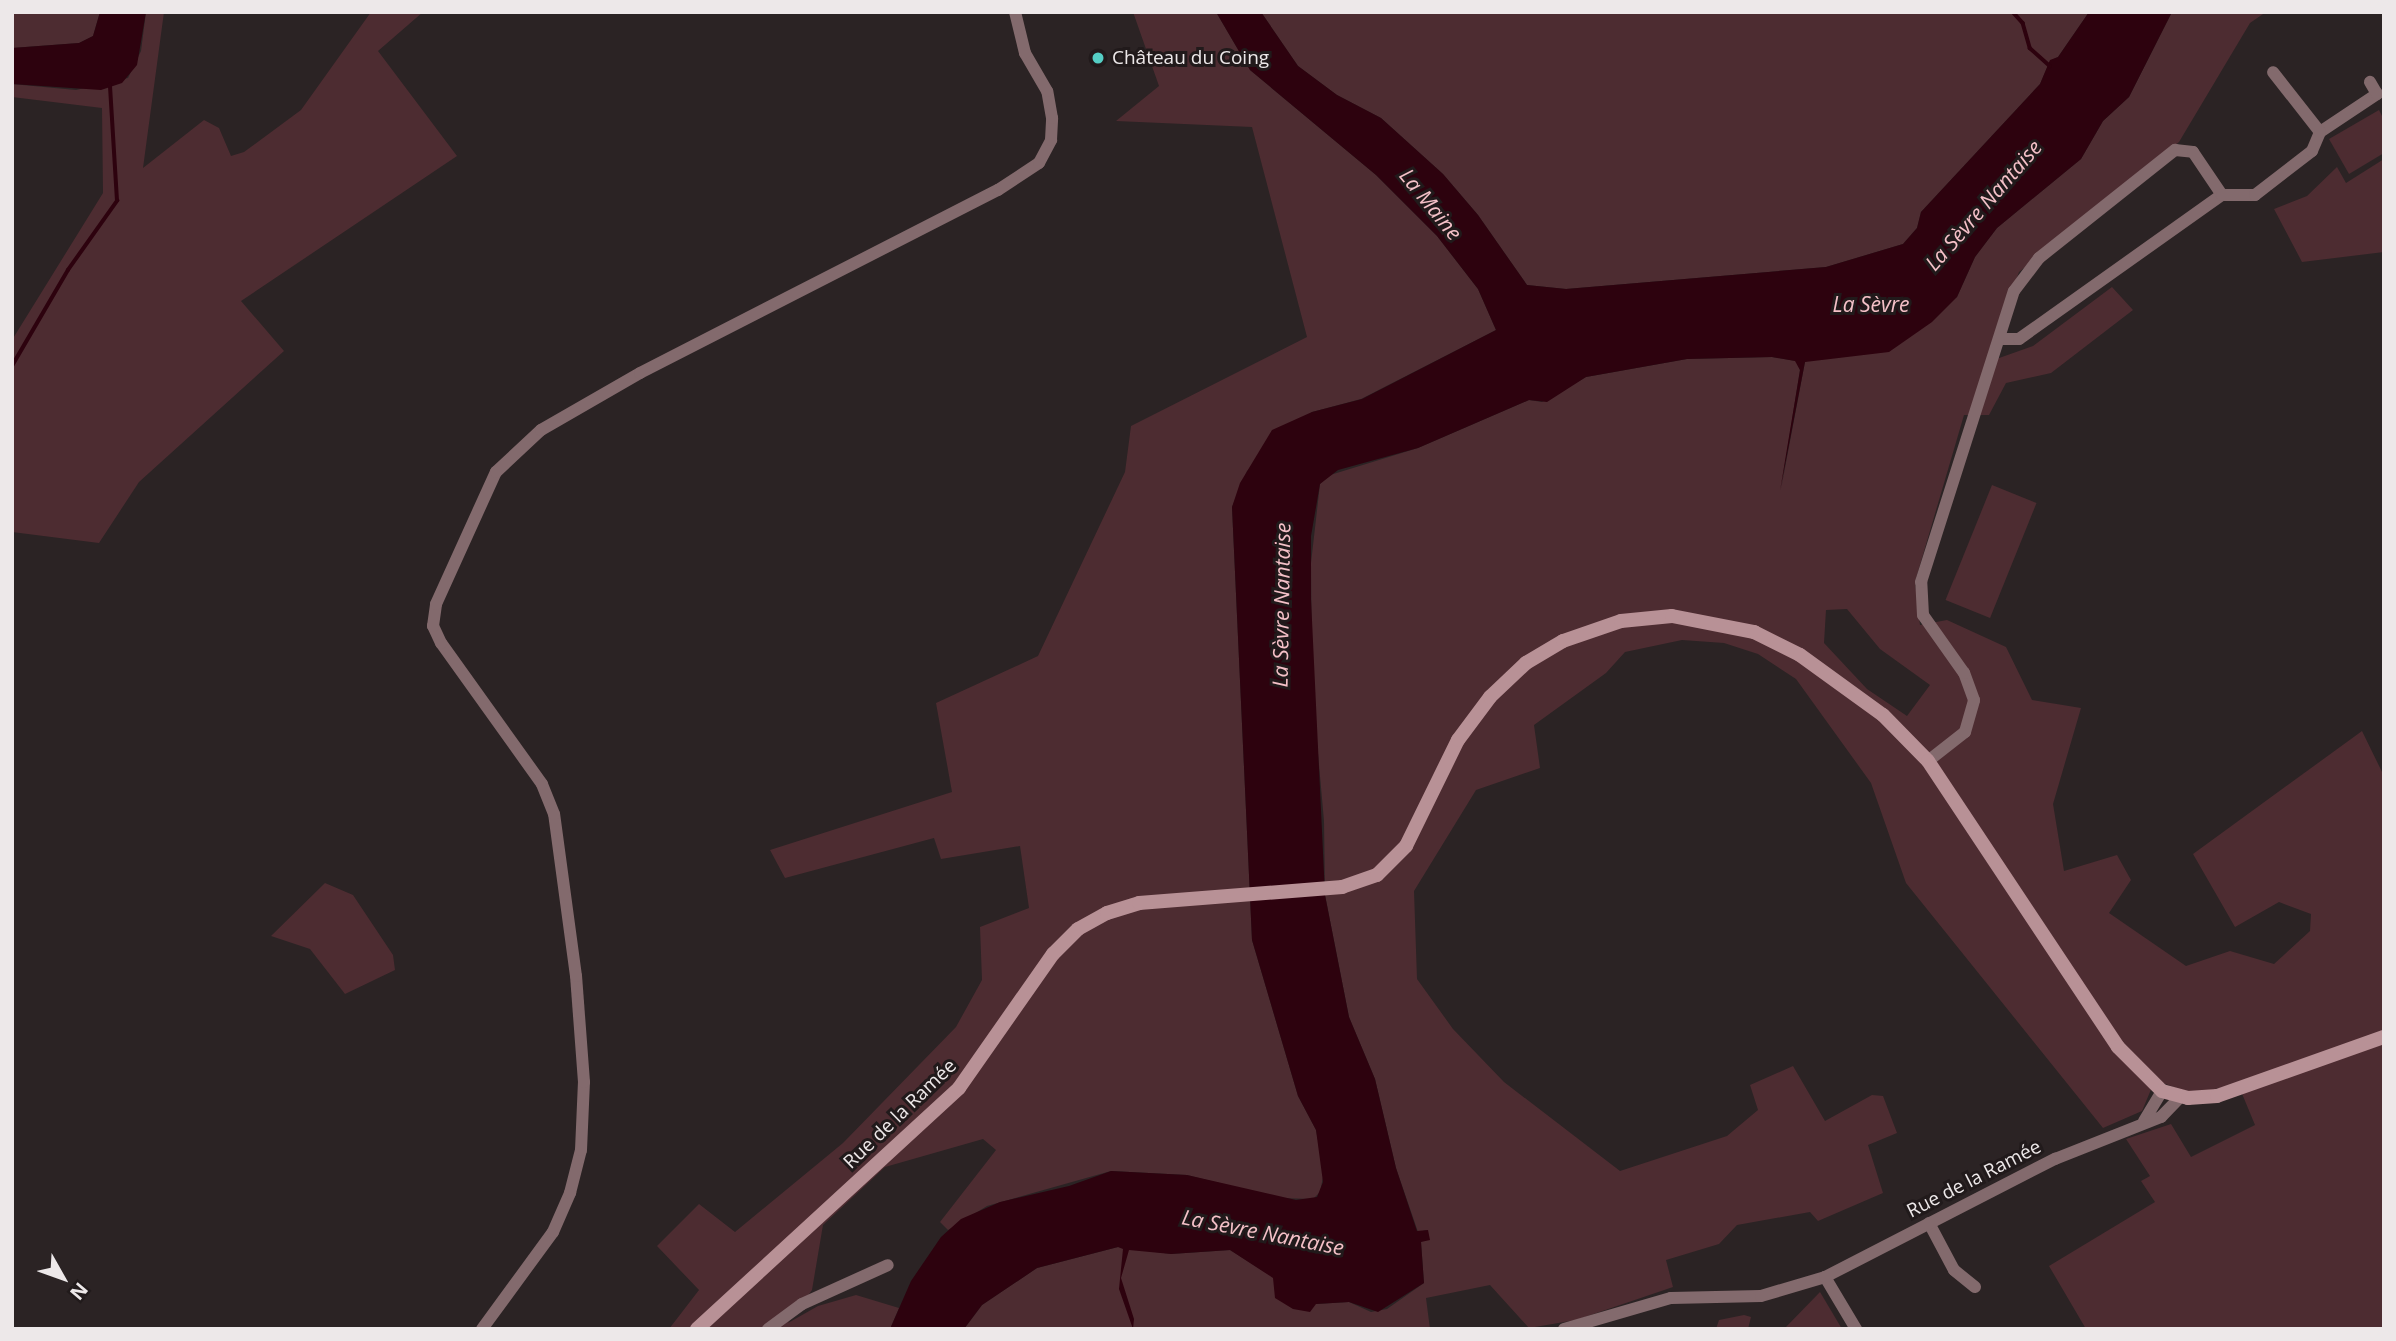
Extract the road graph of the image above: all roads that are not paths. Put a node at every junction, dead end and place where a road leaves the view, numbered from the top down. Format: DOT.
graph roads {
  1 [pos="1015,12"];
  2 [pos="2273,72"];
  3 [pos="2370,82"];
  4 [pos="2320,132"];
  5 [pos="2222,195"];
  6 [pos="1999,339"];
  7 [pos="1928,761"];
  8 [pos="2384,1037"];
  9 [pos="2162,1091"];
  10 [pos="2180,1097"];
  11 [pos="2144,1121"];
  12 [pos="1929,1223"];
  13 [pos="888,1265"];
  14 [pos="1825,1277"];
  15 [pos="1975,1287"];
  16 [pos="482,1329"];
  17 [pos="696,1329"];
  18 [pos="768,1329"];
  19 [pos="1564,1329"];
  20 [pos="1856,1329"];
  1 -- 16 [label="street"];
  2 -- 4 [label="street"];
  3 -- 4 [label="street"];
  4 -- 5 [label="street"];
  5 -- 6 [label="street"];
  5 -- 6 [label="street"];
  6 -- 7 [label="street"];
  7 -- 9 [label="main road, Rue de la Ramée"];
  7 -- 17 [label="main road, Rue de la Ramée"];
  8 -- 10 [label="main road"];
  9 -- 10 [label="main road"];
  9 -- 11 [label="street"];
  10 -- 11 [label="street, Rue de la Ramée"];
  11 -- 12 [label="street, Rue de la Ramée"];
  12 -- 14 [label="street, Rue de la Ramée"];
  12 -- 15 [label="street"];
  13 -- 18 [label="street"];
  14 -- 19 [label="street, Rue de la Ramée"];
  14 -- 20 [label="street"];
}
